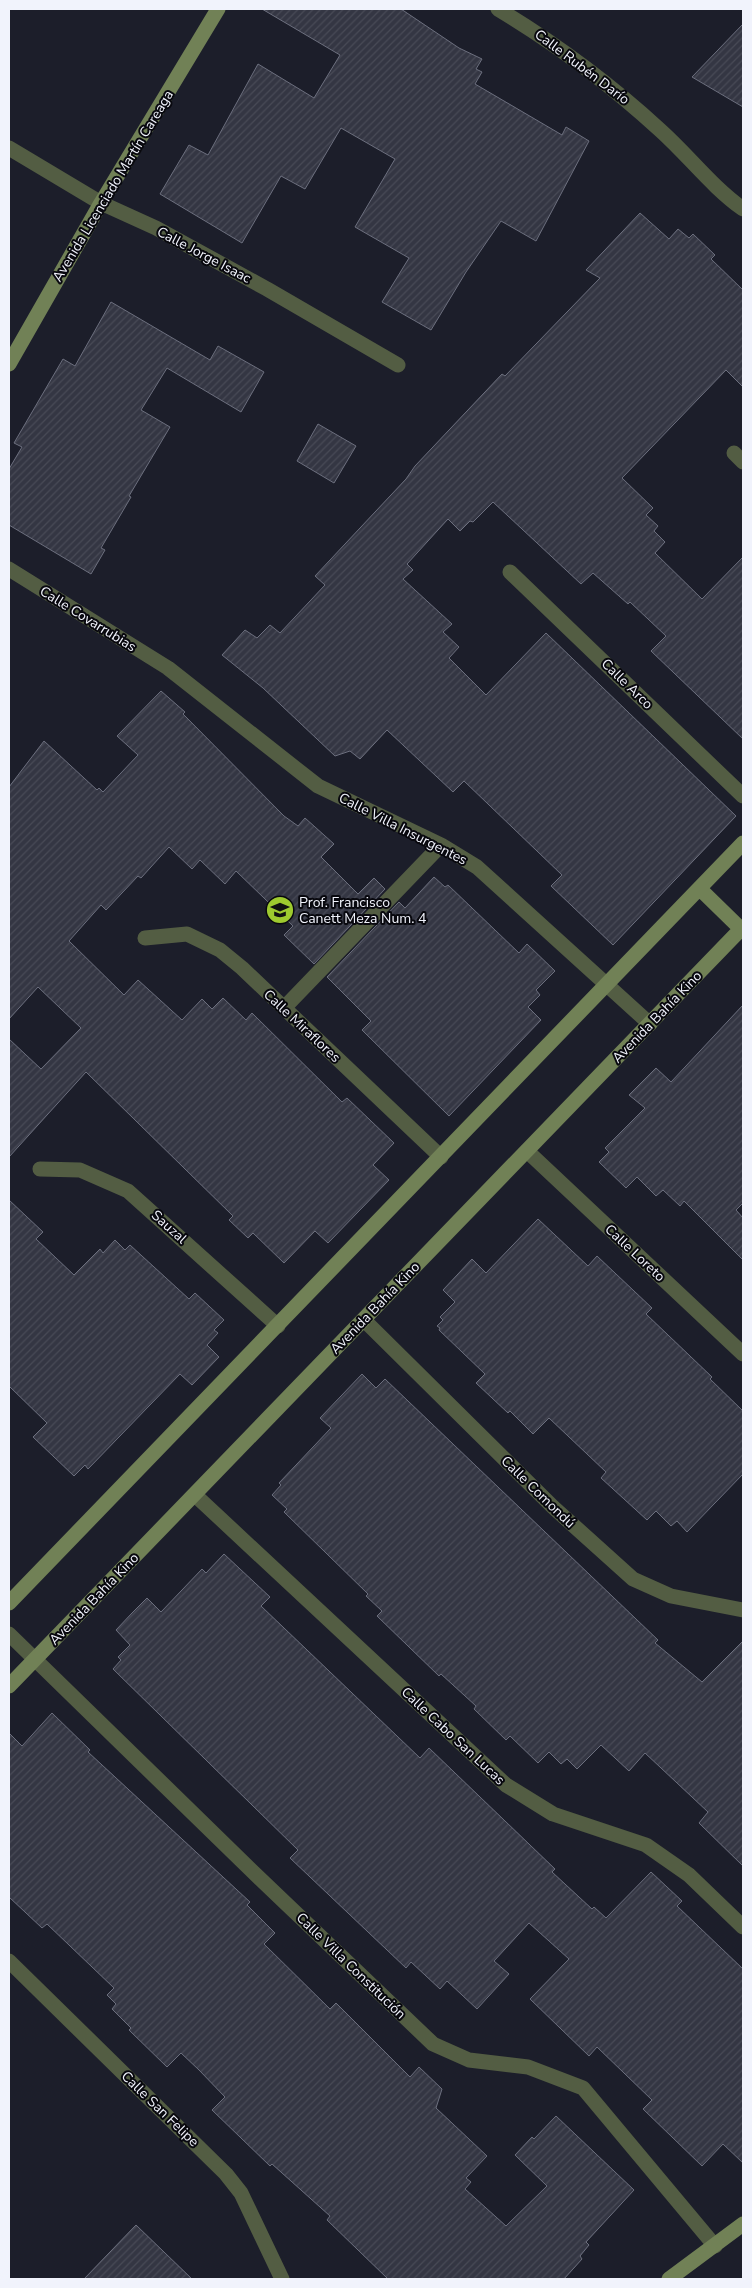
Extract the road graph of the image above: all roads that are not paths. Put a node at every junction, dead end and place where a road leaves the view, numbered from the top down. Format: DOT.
graph roads {
  1 [pos="218,9"];
  2 [pos="498,9"];
  3 [pos="9,148"];
  4 [pos="101,203"];
  5 [pos="743,210"];
  6 [pos="9,364"];
  7 [pos="398,365"];
  8 [pos="9,569"];
  9 [pos="510,572"];
  10 [pos="168,668"];
  11 [pos="743,796"];
  12 [pos="743,843"];
  13 [pos="441,845"];
  14 [pos="700,889"];
  15 [pos="742,930"];
  16 [pos="145,938"];
  17 [pos="608,984"];
  18 [pos="284,1008"];
  19 [pos="650,1024"];
  20 [pos="527,1152"];
  21 [pos="441,1157"];
  22 [pos="40,1169"];
  23 [pos="364,1320"];
  24 [pos="278,1326"];
  25 [pos="743,1354"];
  26 [pos="195,1495"];
  27 [pos="9,1603"];
  28 [pos="743,1610"];
  29 [pos="9,1634"];
  30 [pos="34,1660"];
  31 [pos="9,1686"];
  32 [pos="743,1927"];
  33 [pos="9,1961"];
  34 [pos="743,2224"];
  35 [pos="715,2246"];
  36 [pos="282,2279"];
  37 [pos="669,2279"];
  1 -- 4 [label="street, Avenida Licenciado Martín Careaga"];
  2 -- 5 [label="street, Calle Rubén Darío"];
  3 -- 4 [label="street, Calle Jorge Isaac"];
  4 -- 6 [label="street, Avenida Licenciado Martín Careaga"];
  4 -- 7 [label="street, Calle Jorge Isaac"];
  8 -- 10 [label="street, Calle Covarrubias"];
  9 -- 11 [label="street, Calle Arco"];
  10 -- 13 [label="street, Calle Villa Insurgentes"];
  12 -- 14 [label="street"];
  13 -- 17 [label="street, Calle Villa Insurgentes"];
  13 -- 18 [label="street"];
  14 -- 15 [label="street"];
  14 -- 17 [label="street"];
  15 -- 19 [label="street, Avenida Bahía Kino"];
  16 -- 18 [label="street, Calle Miraflores"];
  17 -- 19 [label="street, Calle Villa Insurgentes"];
  17 -- 21 [label="street"];
  18 -- 21 [label="street, Calle Miraflores"];
  19 -- 20 [label="street, Avenida Bahía Kino"];
  20 -- 23 [label="street, Avenida Bahía Kino"];
  20 -- 25 [label="street, Calle Loreto"];
  21 -- 24 [label="street"];
  22 -- 24 [label="street, Sauzal"];
  23 -- 26 [label="street, Avenida Bahía Kino"];
  23 -- 28 [label="street, Calle Comondú"];
  24 -- 27 [label="street"];
  26 -- 30 [label="street, Avenida Bahía Kino"];
  26 -- 32 [label="street, Calle Cabo San Lucas"];
  29 -- 30 [label="street, Calle Villa Constitución"];
  30 -- 31 [label="street, Avenida Bahía Kino"];
  30 -- 35 [label="street, Calle Villa Constitución"];
  33 -- 36 [label="street, Calle San Felipe"];
  34 -- 35 [label="street"];
  35 -- 37 [label="street"];
}
